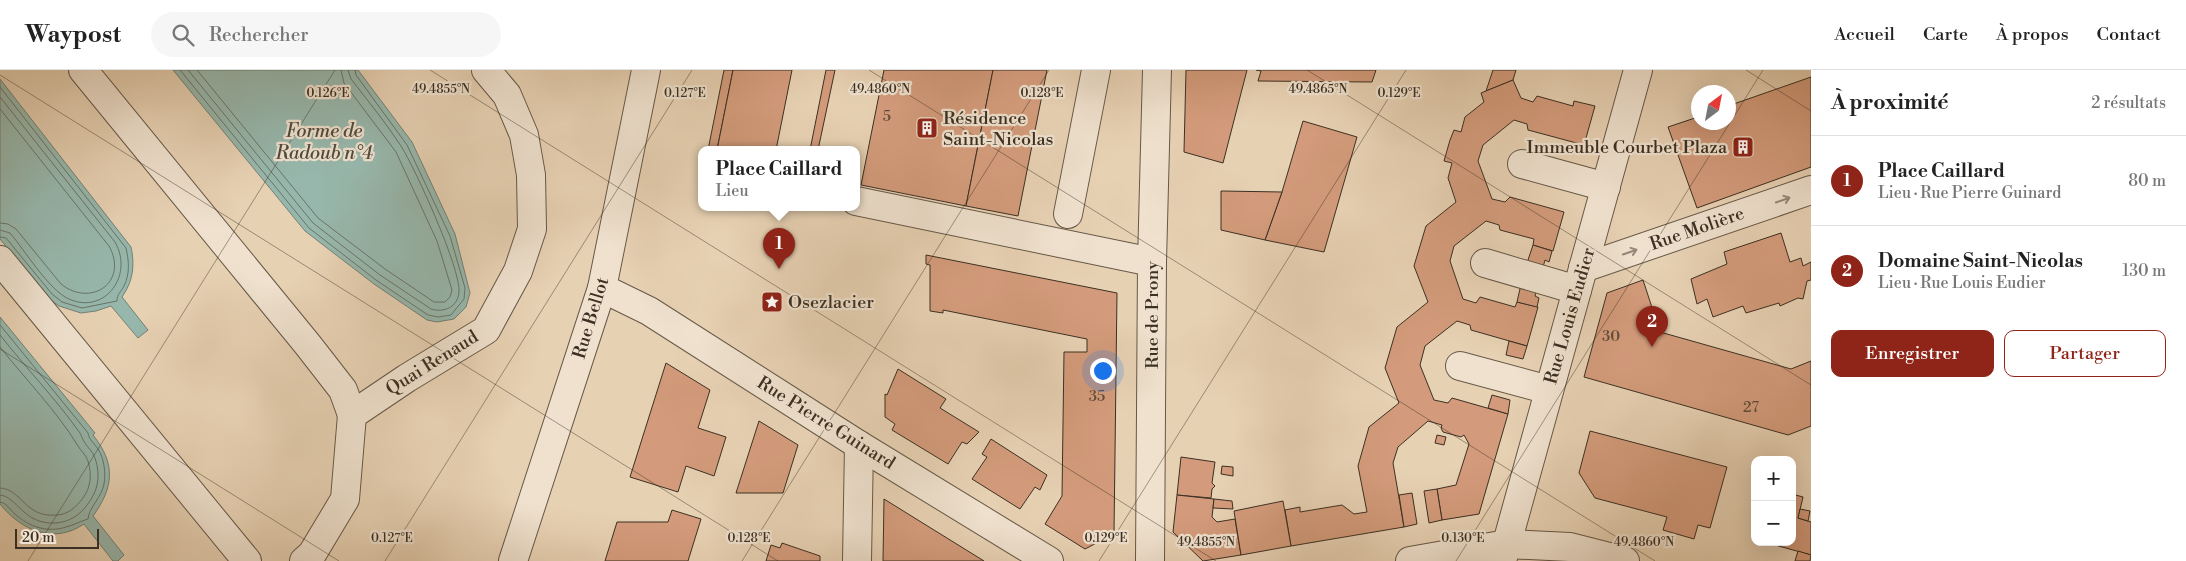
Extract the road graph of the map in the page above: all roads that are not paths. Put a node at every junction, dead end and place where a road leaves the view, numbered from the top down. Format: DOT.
graph roads {
  1 [pos="83,70"];
  2 [pos="486,70"];
  3 [pos="646,70"];
  4 [pos="1096,70"];
  5 [pos="1157,70"];
  6 [pos="1638,70"];
  7 [pos="1522,164"];
  8 [pos="1606,187"];
  9 [pos="1811,190"];
  10 [pos="860,202"];
  11 [pos="1068,214"];
  12 [pos="0,260"];
  13 [pos="1152,262"];
  14 [pos="1486,263"];
  15 [pos="1580,279"];
  16 [pos="602,288"];
  17 [pos="1460,366"];
  18 [pos="1549,390"];
  19 [pos="352,415"];
  20 [pos="859,445"];
  21 [pos="1504,553"];
  22 [pos="246,561"];
  23 [pos="304,561"];
  24 [pos="513,561"];
  25 [pos="857,561"];
  26 [pos="1049,561"];
  27 [pos="1150,561"];
  28 [pos="1410,561"];
  29 [pos="1625,561"];
  1 -- 19 [label="street"];
  2 -- 19 [label="street, Quai Renaud"];
  3 -- 16 [label="street, Rue Bellot"];
  4 -- 11 [label="street"];
  5 -- 13 [label="street, Rue de Prony"];
  6 -- 8 [label="street, Rue Louis Eudier"];
  7 -- 8 [label="street"];
  8 -- 15 [label="street, Rue Louis Eudier"];
  15 -- 9 [label="street, Rue Molière, one-way"];
  10 -- 13 [label="street"];
  12 -- 22 [label="street"];
  13 -- 27 [label="street, Rue de Prony"];
  14 -- 15 [label="street"];
  15 -- 18 [label="street, Rue Louis Eudier"];
  16 -- 20 [label="street, Rue Pierre Guinard"];
  16 -- 24 [label="street, Rue Bellot"];
  17 -- 18 [label="street"];
  18 -- 21 [label="street, Rue Louis Eudier"];
  19 -- 23 [label="street"];
  20 -- 25 [label="street"];
  20 -- 26 [label="street, Rue Pierre Guinard"];
  21 -- 28 [label="street"];
  21 -- 29 [label="street"];
}
